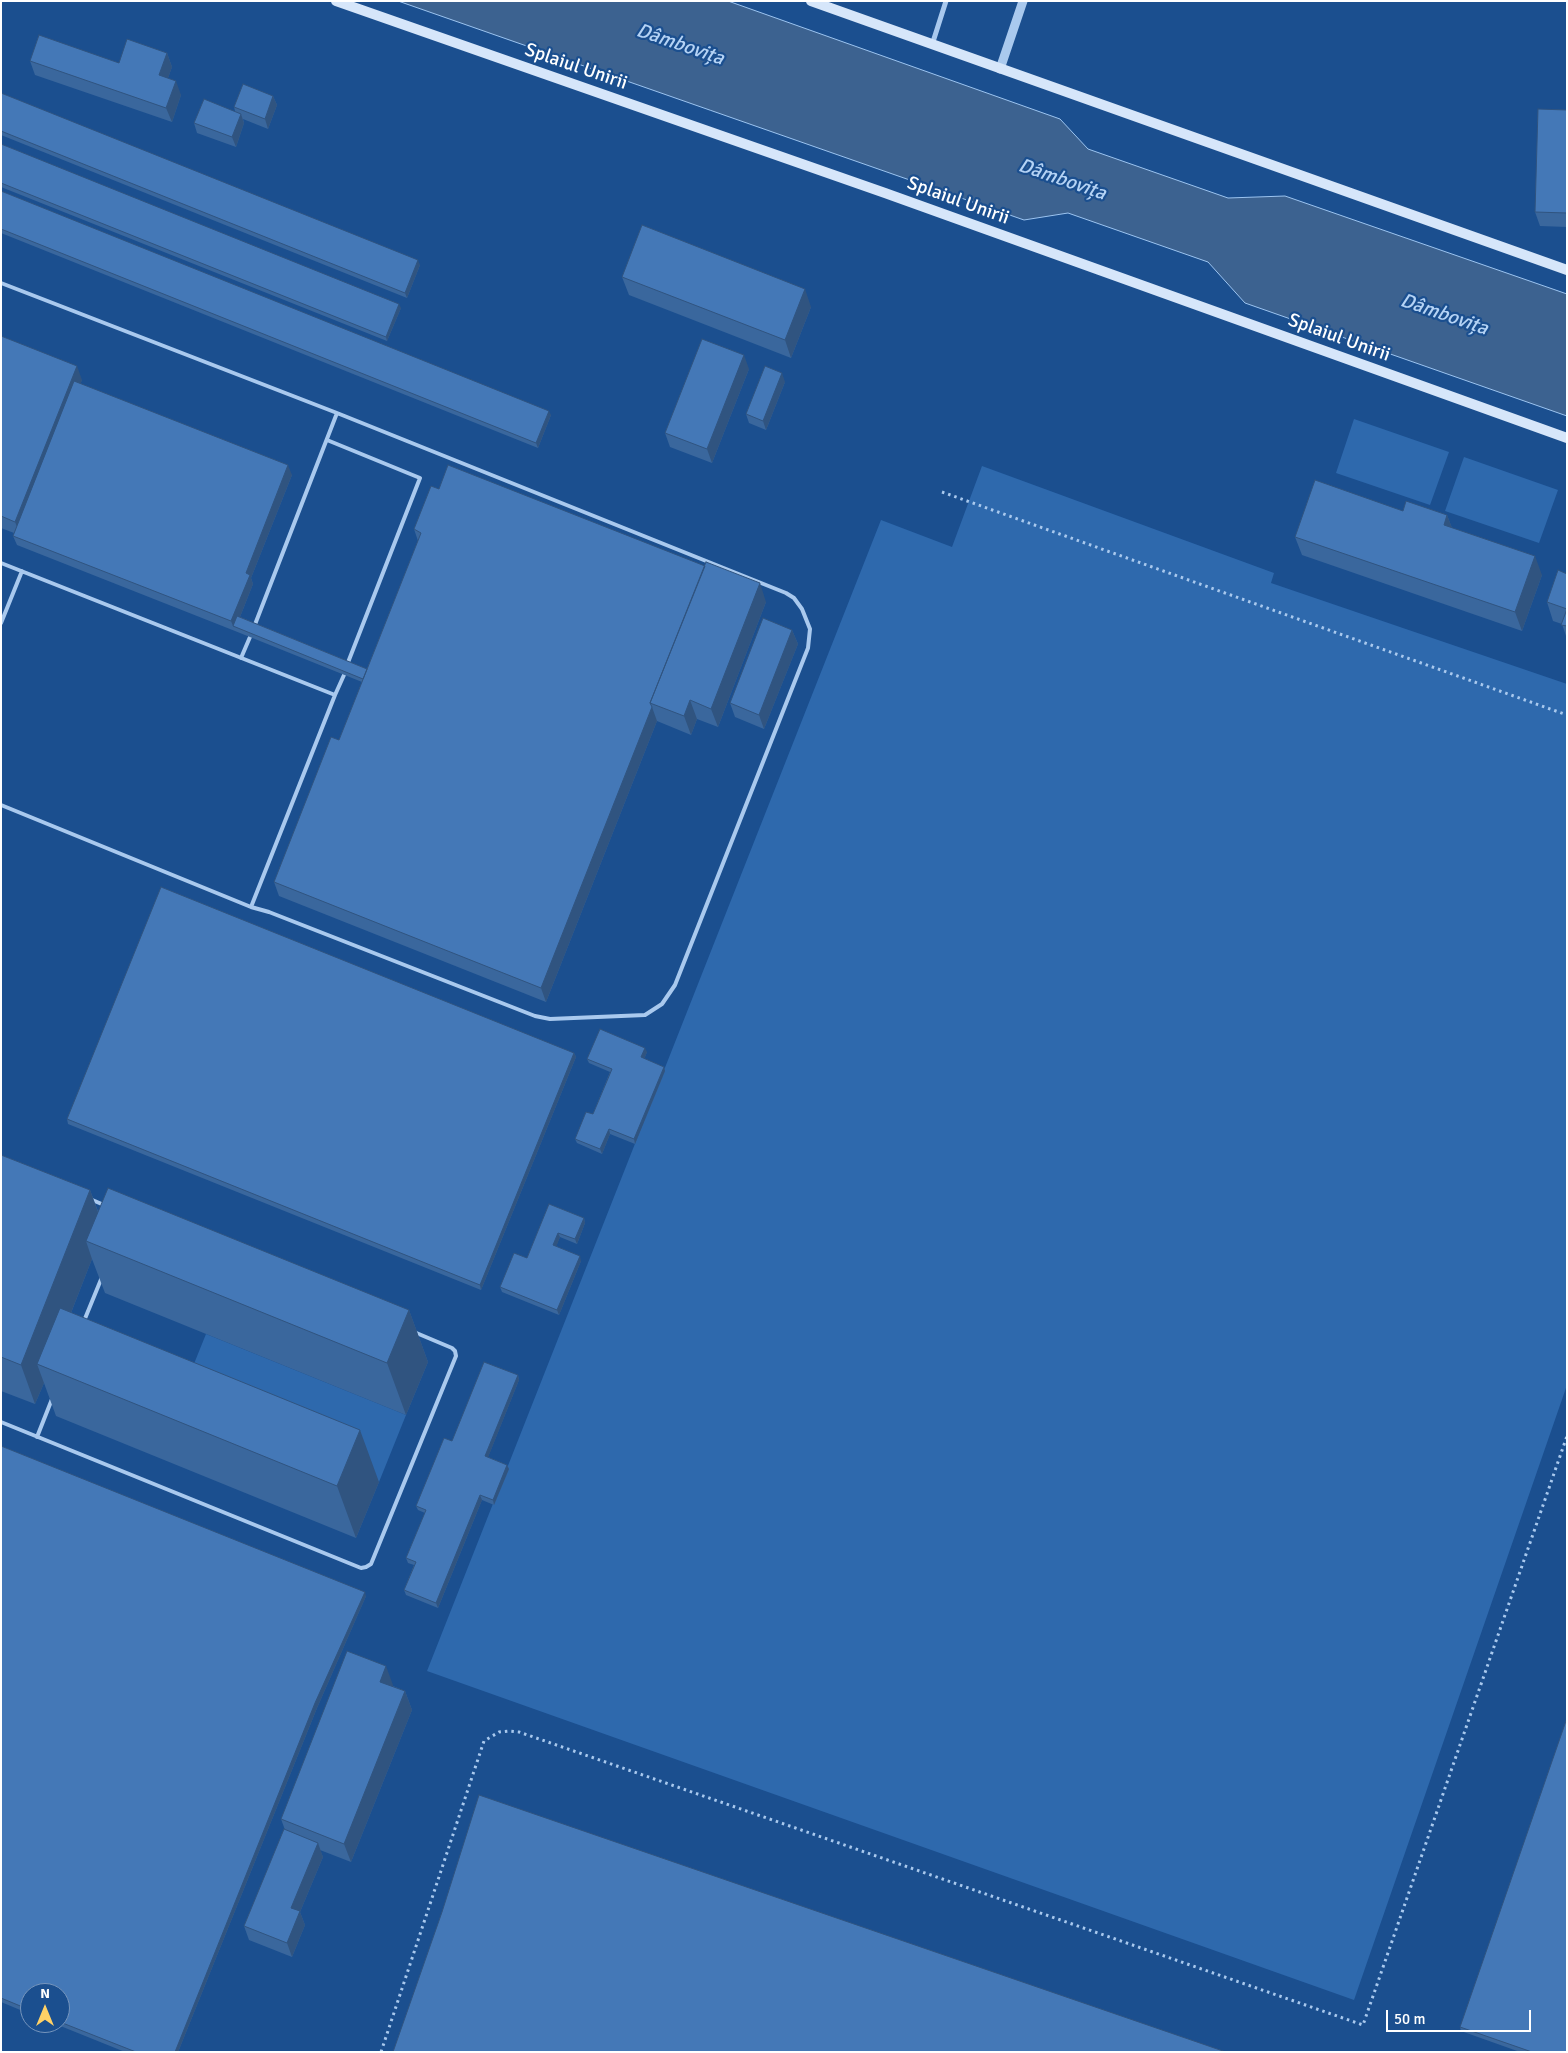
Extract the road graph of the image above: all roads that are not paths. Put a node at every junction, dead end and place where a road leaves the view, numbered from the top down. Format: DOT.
graph roads {
  1 [pos="336,1"];
  2 [pos="812,1"];
  3 [pos="946,1"];
  4 [pos="1023,1"];
  5 [pos="932,45"];
  6 [pos="1000,69"];
  7 [pos="1567,270"];
  8 [pos="1,283"];
  9 [pos="337,413"];
  10 [pos="1567,438"];
  11 [pos="327,440"];
  12 [pos="1,563"];
  13 [pos="22,571"];
  14 [pos="1,624"];
  15 [pos="254,627"];
  16 [pos="250,637"];
  17 [pos="241,658"];
  18 [pos="348,665"];
  19 [pos="344,675"];
  20 [pos="335,695"];
  21 [pos="1,805"];
  22 [pos="251,907"];
  23 [pos="82,1196"];
  24 [pos="109,1207"];
  25 [pos="105,1270"];
  26 [pos="82,1326"];
  27 [pos="407,1330"];
  28 [pos="56,1390"];
  29 [pos="1,1422"];
  30 [pos="37,1437"];
  1 -- 10 [label="main road, Splaiul Unirii"];
  2 -- 5 [label="main road"];
  3 -- 5 [label="street"];
  4 -- 6 [label="street"];
  5 -- 6 [label="main road"];
  6 -- 7 [label="main road"];
  8 -- 9 [label="lane"];
  9 -- 11 [label="lane"];
  9 -- 22 [label="lane"];
  11 -- 15 [label="lane"];
  11 -- 18 [label="lane"];
  12 -- 13 [label="lane"];
  13 -- 14 [label="lane"];
  13 -- 17 [label="lane"];
  16 -- 17 [label="lane"];
  17 -- 20 [label="lane"];
  19 -- 20 [label="lane"];
  20 -- 22 [label="lane"];
  21 -- 22 [label="lane"];
  23 -- 24 [label="lane"];
  25 -- 26 [label="lane"];
  27 -- 30 [label="lane"];
  28 -- 30 [label="lane"];
  29 -- 30 [label="lane"];
}
